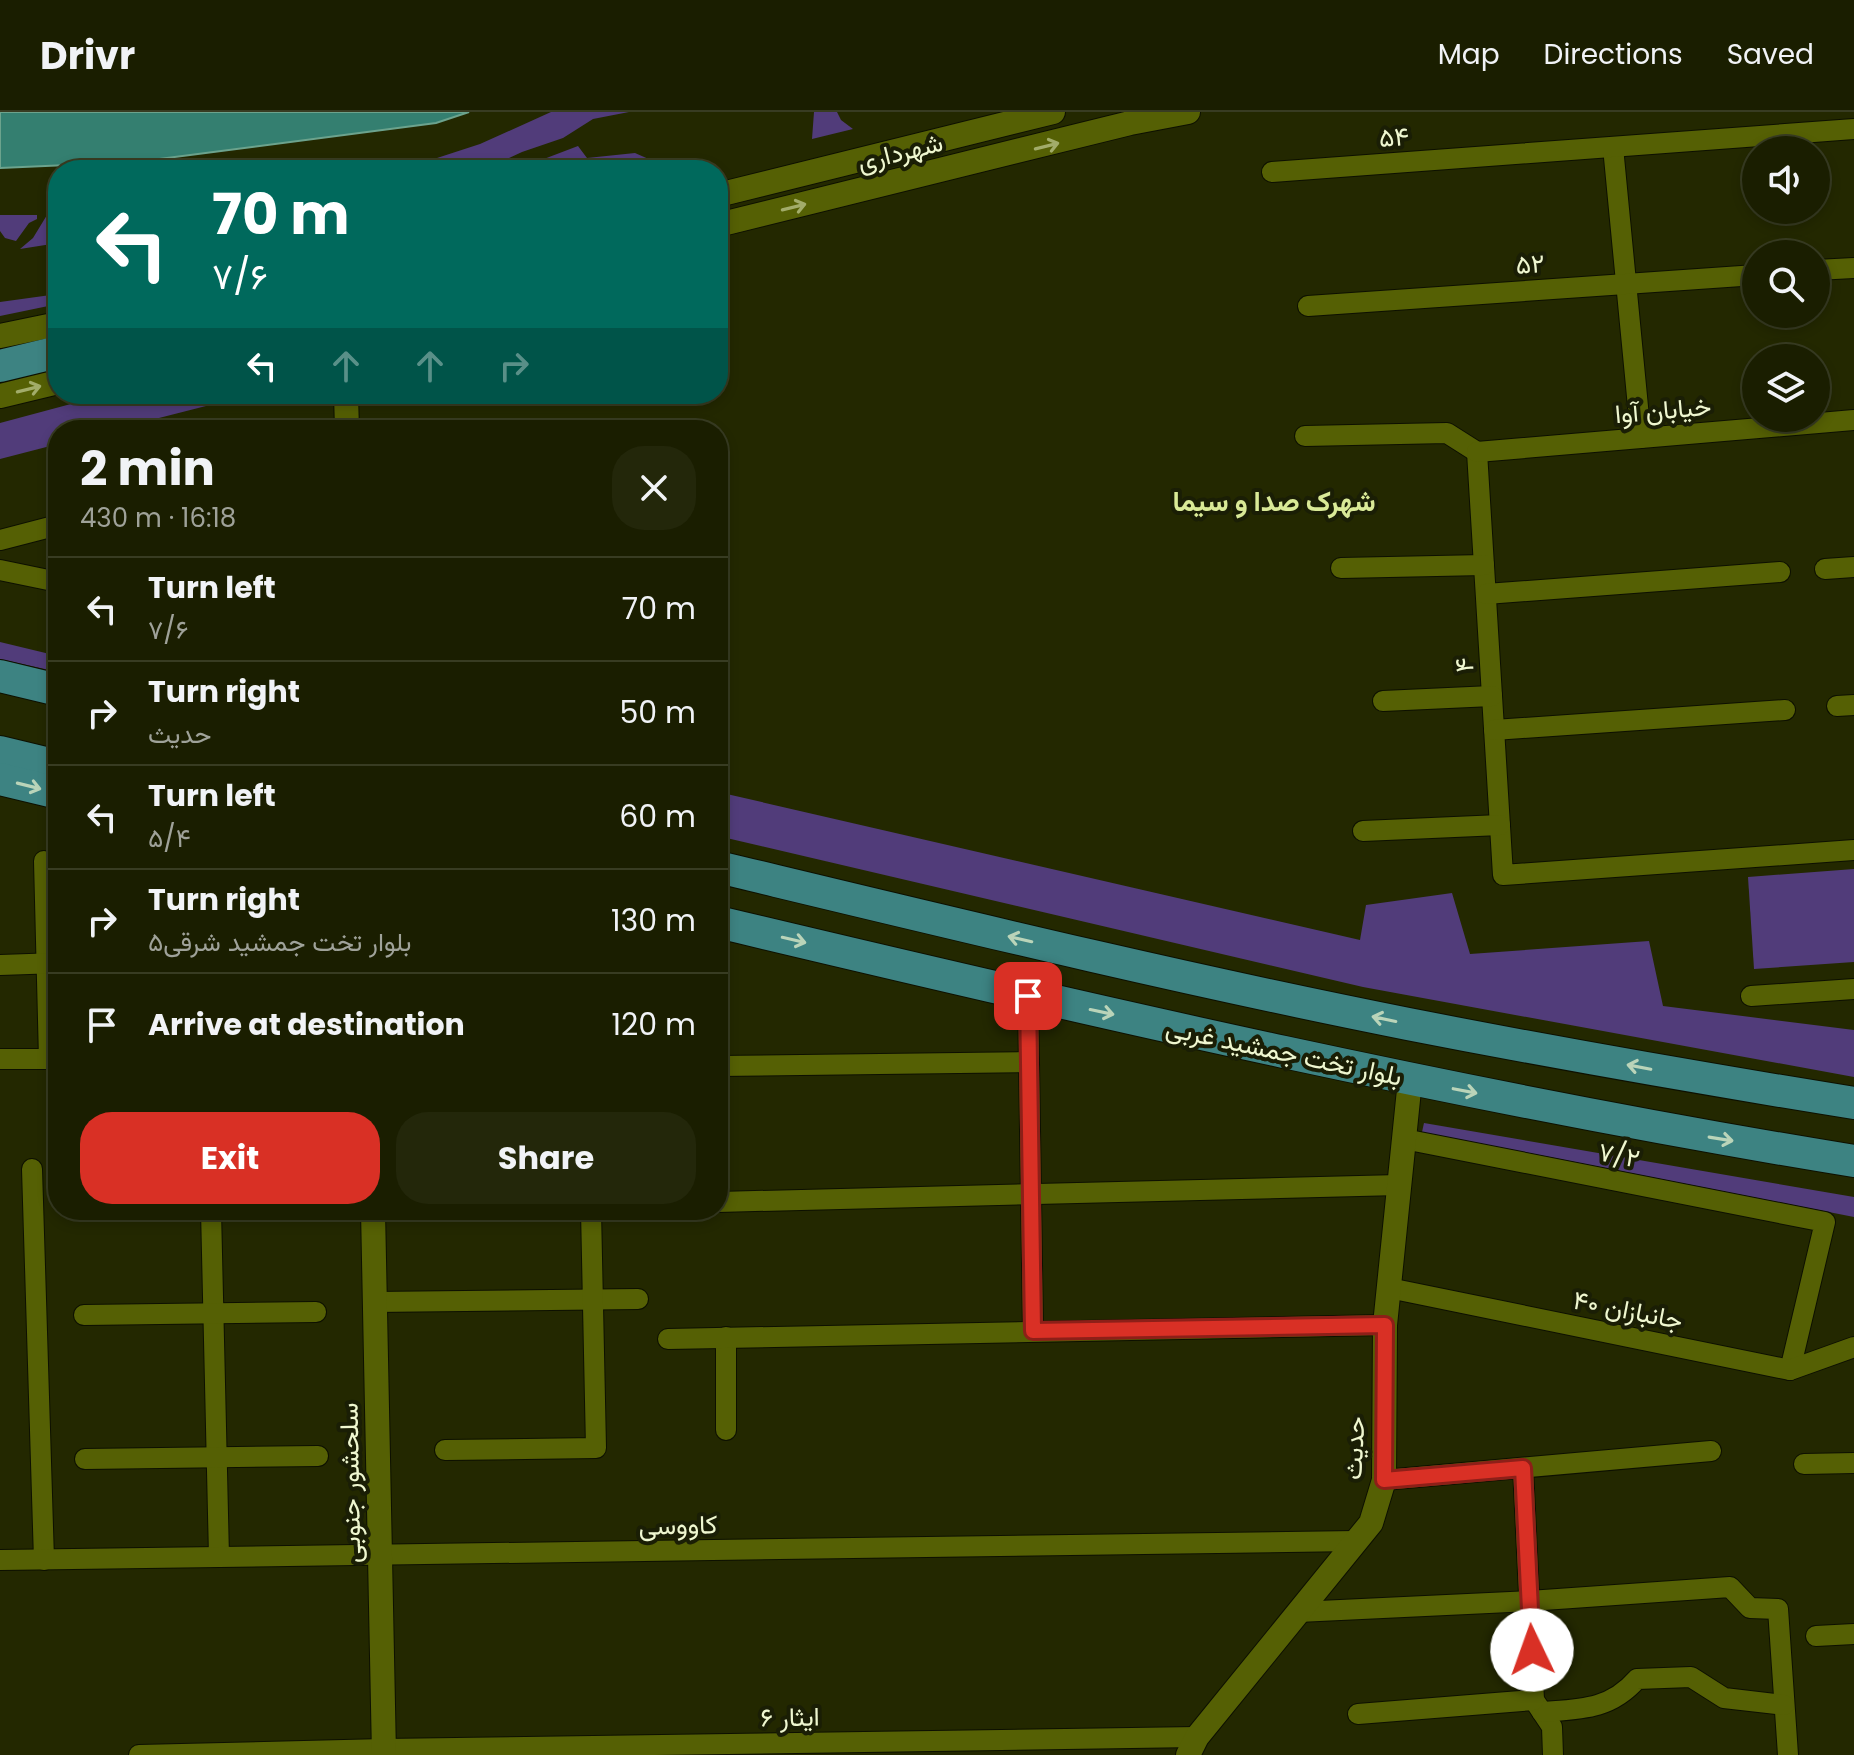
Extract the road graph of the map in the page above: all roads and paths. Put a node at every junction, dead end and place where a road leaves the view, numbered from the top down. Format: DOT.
graph roads {
  1 [pos="1053,112"];
  2 [pos="1188,112"];
  3 [pos="1854,129"];
  4 [pos="1613,147"];
  5 [pos="1272,172"];
  6 [pos="728,193"];
  7 [pos="728,223"];
  8 [pos="1854,268"];
  9 [pos="1830,269"];
  10 [pos="1742,276"];
  11 [pos="1626,284"];
  12 [pos="1308,306"];
  13 [pos="48,326"];
  14 [pos="0,336"];
  15 [pos="48,354"];
  16 [pos="0,366"];
  17 [pos="48,384"];
  18 [pos="0,396"];
  19 [pos="1854,420"];
  20 [pos="1305,436"];
  21 [pos="1641,438"];
  22 [pos="1477,452"];
  23 [pos="48,528"];
  24 [pos="0,540"];
  25 [pos="1484,565"];
  26 [pos="1854,567"];
  27 [pos="1341,568"];
  28 [pos="1825,569"];
  29 [pos="0,570"];
  30 [pos="1780,572"];
  31 [pos="48,580"];
  32 [pos="1486,594"];
  33 [pos="0,676"];
  34 [pos="48,688"];
  35 [pos="1492,696"];
  36 [pos="0,698"];
  37 [pos="1383,701"];
  38 [pos="48,709"];
  39 [pos="1785,710"];
  40 [pos="1494,730"];
  41 [pos="0,752"];
  42 [pos="48,764"];
  43 [pos="0,779"];
  44 [pos="48,791"];
  45 [pos="1500,825"];
  46 [pos="1363,831"];
  47 [pos="1854,850"];
  48 [pos="44,861"];
  49 [pos="728,869"];
  50 [pos="48,912"];
  51 [pos="728,924"];
  52 [pos="48,963"];
  53 [pos="0,965"];
  54 [pos="1854,989"];
  55 [pos="1028,996"];
  56 [pos="1751,996"];
  57 [pos="0,1059"];
  58 [pos="48,1059"];
  59 [pos="1029,1062"];
  60 [pos="728,1066"];
  61 [pos="1410,1080"];
  62 [pos="1854,1103"];
  63 [pos="1404,1139"];
  64 [pos="1853,1154"];
  65 [pos="32,1169"];
  66 [pos="1399,1185"];
  67 [pos="1031,1194"];
  68 [pos="728,1202"];
  69 [pos="211,1220"];
  70 [pos="373,1220"];
  71 [pos="591,1220"];
  72 [pos="1389,1288"];
  73 [pos="593,1299"];
  74 [pos="638,1299"];
  75 [pos="374,1302"];
  76 [pos="316,1312"];
  77 [pos="214,1313"];
  78 [pos="84,1315"];
  79 [pos="1385,1325"];
  80 [pos="1033,1331"];
  81 [pos="726,1337"];
  82 [pos="668,1339"];
  83 [pos="1854,1347"];
  84 [pos="1790,1370"];
  85 [pos="726,1430"];
  86 [pos="445,1450"];
  87 [pos="1711,1451"];
  88 [pos="318,1456"];
  89 [pos="217,1457"];
  90 [pos="85,1459"];
  91 [pos="1854,1463"];
  92 [pos="1804,1464"];
  93 [pos="1523,1468"];
  94 [pos="1384,1480"];
  95 [pos="1356,1541"];
  96 [pos="380,1555"];
  97 [pos="219,1557"];
  98 [pos="0,1560"];
  99 [pos="44,1560"];
  100 [pos="1529,1601"];
  101 [pos="1298,1612"];
  102 [pos="1854,1634"];
  103 [pos="1816,1636"];
  104 [pos="1784,1705"];
  105 [pos="1538,1706"];
  106 [pos="1358,1714"];
  107 [pos="1192,1746"];
  108 [pos="384,1752"];
  109 [pos="139,1755"];
  110 [pos="1553,1755"];
  111 [pos="1788,1755"];
  1 -- 6 [label="street, شهرداری"];
  7 -- 2 [label="street, شهرداری, one-way"];
  3 -- 4 [label="street, ۵۴"];
  4 -- 5 [label="street, ۵۴"];
  4 -- 11 [label="street"];
  8 -- 9 [label="street"];
  10 -- 11 [label="street, ۵۲"];
  11 -- 12 [label="street, ۵۲"];
  11 -- 21 [label="street"];
  13 -- 14 [label="street"];
  15 -- 16 [label="main road"];
  18 -- 17 [label="street, one-way"];
  19 -- 21 [label="street, خیابان آوا"];
  20 -- 22 [label="street"];
  21 -- 22 [label="street, خیابان آوا"];
  22 -- 25 [label="street, ۴"];
  23 -- 24 [label="street"];
  25 -- 27 [label="street"];
  25 -- 32 [label="street, ۴"];
  26 -- 28 [label="street"];
  29 -- 31 [label="street"];
  30 -- 32 [label="street"];
  32 -- 35 [label="street, ۴"];
  33 -- 34 [label="main road"];
  35 -- 37 [label="street"];
  35 -- 40 [label="street, ۴"];
  36 -- 38 [label="main road"];
  39 -- 40 [label="street"];
  40 -- 45 [label="street, ۴"];
  41 -- 42 [label="main road"];
  43 -- 44 [label="main road, one-way"];
  45 -- 46 [label="street"];
  45 -- 47 [label="street, ۴"];
  48 -- 50 [label="street"];
  62 -- 49 [label="main road, بلوار تخت جمشید غربی, one-way"];
  51 -- 55 [label="main road, بلوار تخت جمشید غربی, one-way"];
  52 -- 53 [label="street"];
  54 -- 56 [label="street"];
  55 -- 59 [label="street"];
  55 -- 61 [label="main road, بلوار تخت جمشید غربی, one-way"];
  57 -- 58 [label="street"];
  59 -- 60 [label="street"];
  59 -- 67 [label="street"];
  61 -- 63 [label="street, حدیث"];
  61 -- 64 [label="main road, بلوار تخت جمشید غربی, one-way"];
  63 -- 66 [label="street, حدیث"];
  63 -- 84 [label="street, ۷/۲"];
  65 -- 99 [label="street"];
  66 -- 67 [label="street"];
  66 -- 72 [label="street, حدیث"];
  67 -- 68 [label="street"];
  67 -- 80 [label="street"];
  69 -- 77 [label="street"];
  70 -- 75 [label="street, سلحشور جنوبی"];
  71 -- 73 [label="street"];
  72 -- 79 [label="street, حدیث"];
  72 -- 84 [label="street, ۴۰ جانبازان"];
  73 -- 74 [label="street"];
  73 -- 75 [label="street"];
  73 -- 86 [label="street"];
  75 -- 96 [label="street, سلحشور جنوبی"];
  76 -- 77 [label="street"];
  77 -- 78 [label="street"];
  77 -- 89 [label="street"];
  79 -- 80 [label="street"];
  79 -- 94 [label="street, حدیث"];
  80 -- 81 [label="street"];
  81 -- 82 [label="street"];
  81 -- 85 [label="street"];
  83 -- 84 [label="street"];
  87 -- 93 [label="street"];
  88 -- 89 [label="street"];
  89 -- 90 [label="street"];
  89 -- 97 [label="street"];
  91 -- 92 [label="street"];
  93 -- 94 [label="street"];
  93 -- 100 [label="street"];
  94 -- 95 [label="street, حدیث"];
  95 -- 96 [label="street, کاووسی"];
  95 -- 101 [label="street, حدیث"];
  96 -- 97 [label="street, کاووسی"];
  96 -- 108 [label="street, سلحشور جنوبی"];
  97 -- 99 [label="street, کاووسی"];
  98 -- 99 [label="street, کاووسی"];
  100 -- 101 [label="street"];
  100 -- 104 [label="street"];
  100 -- 105 [label="street"];
  101 -- 107 [label="street, حدیث"];
  102 -- 103 [label="street"];
  104 -- 105 [label="street"];
  104 -- 111 [label="street"];
  105 -- 106 [label="street"];
  105 -- 110 [label="street"];
  107 -- 108 [label="street, ایثار ۶"];
  108 -- 109 [label="street, ایثار ۶"];
}
